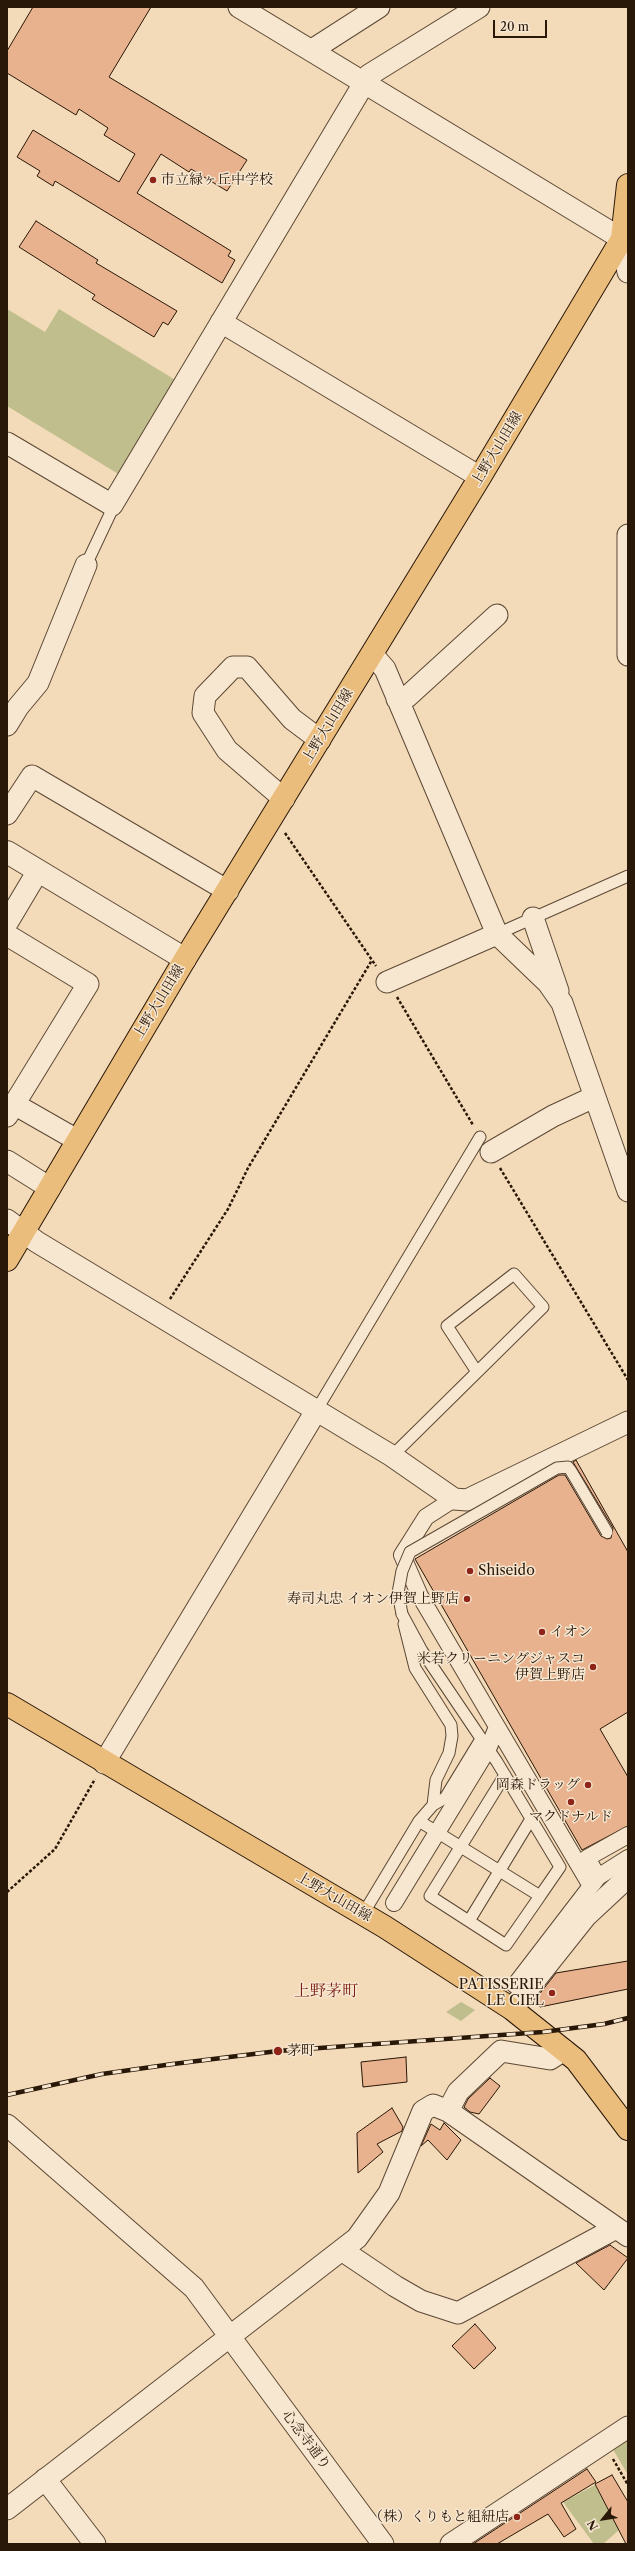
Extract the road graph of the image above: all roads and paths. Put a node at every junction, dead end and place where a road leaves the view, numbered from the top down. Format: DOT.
graph roads {
  1 [pos="239,7"];
  2 [pos="379,7"];
  3 [pos="479,7"];
  4 [pos="312,50"];
  5 [pos="365,83"];
  6 [pos="628,185"];
  7 [pos="622,240"];
  8 [pos="628,272"];
  9 [pos="221,322"];
  10 [pos="7,443"];
  11 [pos="480,477"];
  12 [pos="112,505"];
  13 [pos="628,535"];
  14 [pos="86,565"];
  15 [pos="497,615"];
  16 [pos="372,654"];
  17 [pos="628,655"];
  18 [pos="397,699"];
  19 [pos="7,725"];
  20 [pos="320,740"];
  21 [pos="284,799"];
  22 [pos="7,814"];
  23 [pos="270,821"];
  24 [pos="7,852"];
  25 [pos="38,871"];
  26 [pos="628,876"];
  27 [pos="228,891"];
  28 [pos="533,918"];
  29 [pos="7,923"];
  30 [pos="497,934"];
  31 [pos="7,935"];
  32 [pos="185,959"];
  33 [pos="372,960"];
  34 [pos="387,982"];
  35 [pos="562,1003"];
  36 [pos="594,1097"];
  37 [pos="11,1110"];
  38 [pos="77,1140"];
  39 [pos="486,1145"];
  40 [pos="7,1162"];
  41 [pos="50,1188"];
  42 [pos="628,1191"];
  43 [pos="7,1220"];
  44 [pos="24,1233"];
  45 [pos="7,1260"];
  46 [pos="158,1317"];
  47 [pos="477,1372"];
  48 [pos="628,1380"];
  49 [pos="316,1411"];
  50 [pos="628,1422"];
  51 [pos="392,1456"];
  52 [pos="454,1499"];
  53 [pos="607,1532"];
  54 [pos="402,1614"];
  55 [pos="7,1704"];
  56 [pos="497,1727"];
  57 [pos="484,1744"];
  58 [pos="104,1763"];
  59 [pos="505,1775"];
  60 [pos="433,1805"];
  61 [pos="531,1819"];
  62 [pos="419,1821"];
  63 [pos="628,1834"];
  64 [pos="444,1836"];
  65 [pos="460,1846"];
  66 [pos="628,1858"];
  67 [pos="500,1871"];
  68 [pos="628,1877"];
  69 [pos="594,1881"];
  70 [pos="7,1892"];
  71 [pos="540,1896"];
  72 [pos="394,1903"];
  73 [pos="362,1914"];
  74 [pos="469,1921"];
  75 [pos="515,1985"];
  76 [pos="512,2009"];
  77 [pos="564,2050"];
  78 [pos="448,2111"];
  79 [pos="7,2125"];
  80 [pos="628,2129"];
  81 [pos="622,2232"];
  82 [pos="343,2251"];
  83 [pos="229,2337"];
  84 [pos="628,2427"];
  85 [pos="604,2443"];
  86 [pos="45,2479"];
  87 [pos="628,2485"];
  88 [pos="7,2509"];
  89 [pos="95,2544"];
  90 [pos="383,2544"];
  91 [pos="451,2544"];
  1 -- 4 [label="street"];
  2 -- 4 [label="street"];
  3 -- 5 [label="street"];
  4 -- 5 [label="street"];
  5 -- 7 [label="street"];
  5 -- 9 [label="street"];
  6 -- 7 [label="main road, 上野大山田線"];
  7 -- 8 [label="street"];
  7 -- 11 [label="main road, 上野大山田線"];
  9 -- 11 [label="street"];
  9 -- 12 [label="street"];
  10 -- 12 [label="street"];
  11 -- 16 [label="main road, 上野大山田線"];
  12 -- 14 [label="lane"];
  13 -- 17 [label="street"];
  14 -- 19 [label="street"];
  15 -- 18 [label="street"];
  16 -- 18 [label="street"];
  16 -- 20 [label="main road, 上野大山田線"];
  18 -- 30 [label="street"];
  20 -- 21 [label="main road, 上野大山田線"];
  20 -- 21 [label="street"];
  21 -- 23 [label="main road, 上野大山田線"];
  22 -- 27 [label="street"];
  23 -- 27 [label="main road, 上野大山田線"];
  23 -- 33 [label="path"];
  24 -- 25 [label="street"];
  25 -- 29 [label="street"];
  25 -- 32 [label="street"];
  26 -- 28 [label="lane"];
  27 -- 32 [label="main road, 上野大山田線"];
  28 -- 30 [label="lane"];
  28 -- 35 [label="street"];
  30 -- 34 [label="street"];
  30 -- 35 [label="street"];
  31 -- 37 [label="street"];
  32 -- 38 [label="main road, 上野大山田線"];
  33 -- 34 [label="path"];
  33 -- 46 [label="path"];
  34 -- 39 [label="path"];
  35 -- 36 [label="street"];
  36 -- 39 [label="street"];
  36 -- 42 [label="street"];
  37 -- 38 [label="street"];
  38 -- 41 [label="main road, 上野大山田線"];
  39 -- 48 [label="path"];
  39 -- 49 [label="lane"];
  40 -- 41 [label="street"];
  41 -- 44 [label="main road, 上野大山田線"];
  43 -- 44 [label="street"];
  44 -- 45 [label="main road, 上野大山田線"];
  44 -- 46 [label="street"];
  46 -- 49 [label="street"];
  47 -- 47 [label="lane"];
  47 -- 51 [label="lane"];
  49 -- 51 [label="street"];
  49 -- 58 [label="street"];
  50 -- 52 [label="street"];
  51 -- 52 [label="street"];
  52 -- 56 [label="street"];
  53 -- 54 [label="lane, bridge"];
  54 -- 57 [label="lane"];
  54 -- 60 [label="lane"];
  55 -- 58 [label="main road, 上野大山田線"];
  56 -- 57 [label="street"];
  56 -- 69 [label="street"];
  57 -- 59 [label="lane"];
  57 -- 60 [label="lane"];
  57 -- 64 [label="street"];
  58 -- 70 [label="path"];
  58 -- 73 [label="main road, 上野大山田線"];
  59 -- 61 [label="lane"];
  59 -- 65 [label="lane"];
  60 -- 62 [label="lane"];
  61 -- 67 [label="lane"];
  61 -- 71 [label="lane"];
  62 -- 64 [label="lane"];
  62 -- 73 [label="lane"];
  63 -- 69 [label="street"];
  64 -- 65 [label="lane"];
  64 -- 72 [label="street"];
  65 -- 67 [label="lane"];
  65 -- 74 [label="lane"];
  66 -- 69 [label="street"];
  67 -- 71 [label="lane"];
  67 -- 74 [label="lane"];
  68 -- 76 [label="street"];
  69 -- 75 [label="street"];
  71 -- 74 [label="lane"];
  73 -- 76 [label="main road, 上野大山田線"];
  76 -- 77 [label="main road, 上野大山田線"];
  77 -- 78 [label="street"];
  77 -- 80 [label="main road, 上野大山田線"];
  78 -- 81 [label="street"];
  78 -- 82 [label="street"];
  79 -- 83 [label="street, 心念寺通り"];
  81 -- 82 [label="street"];
  82 -- 83 [label="street"];
  83 -- 86 [label="street"];
  83 -- 90 [label="street, 心念寺通り"];
  84 -- 85 [label="street"];
  85 -- 87 [label="path"];
  85 -- 91 [label="street"];
  86 -- 88 [label="street"];
  86 -- 89 [label="street"];
}
